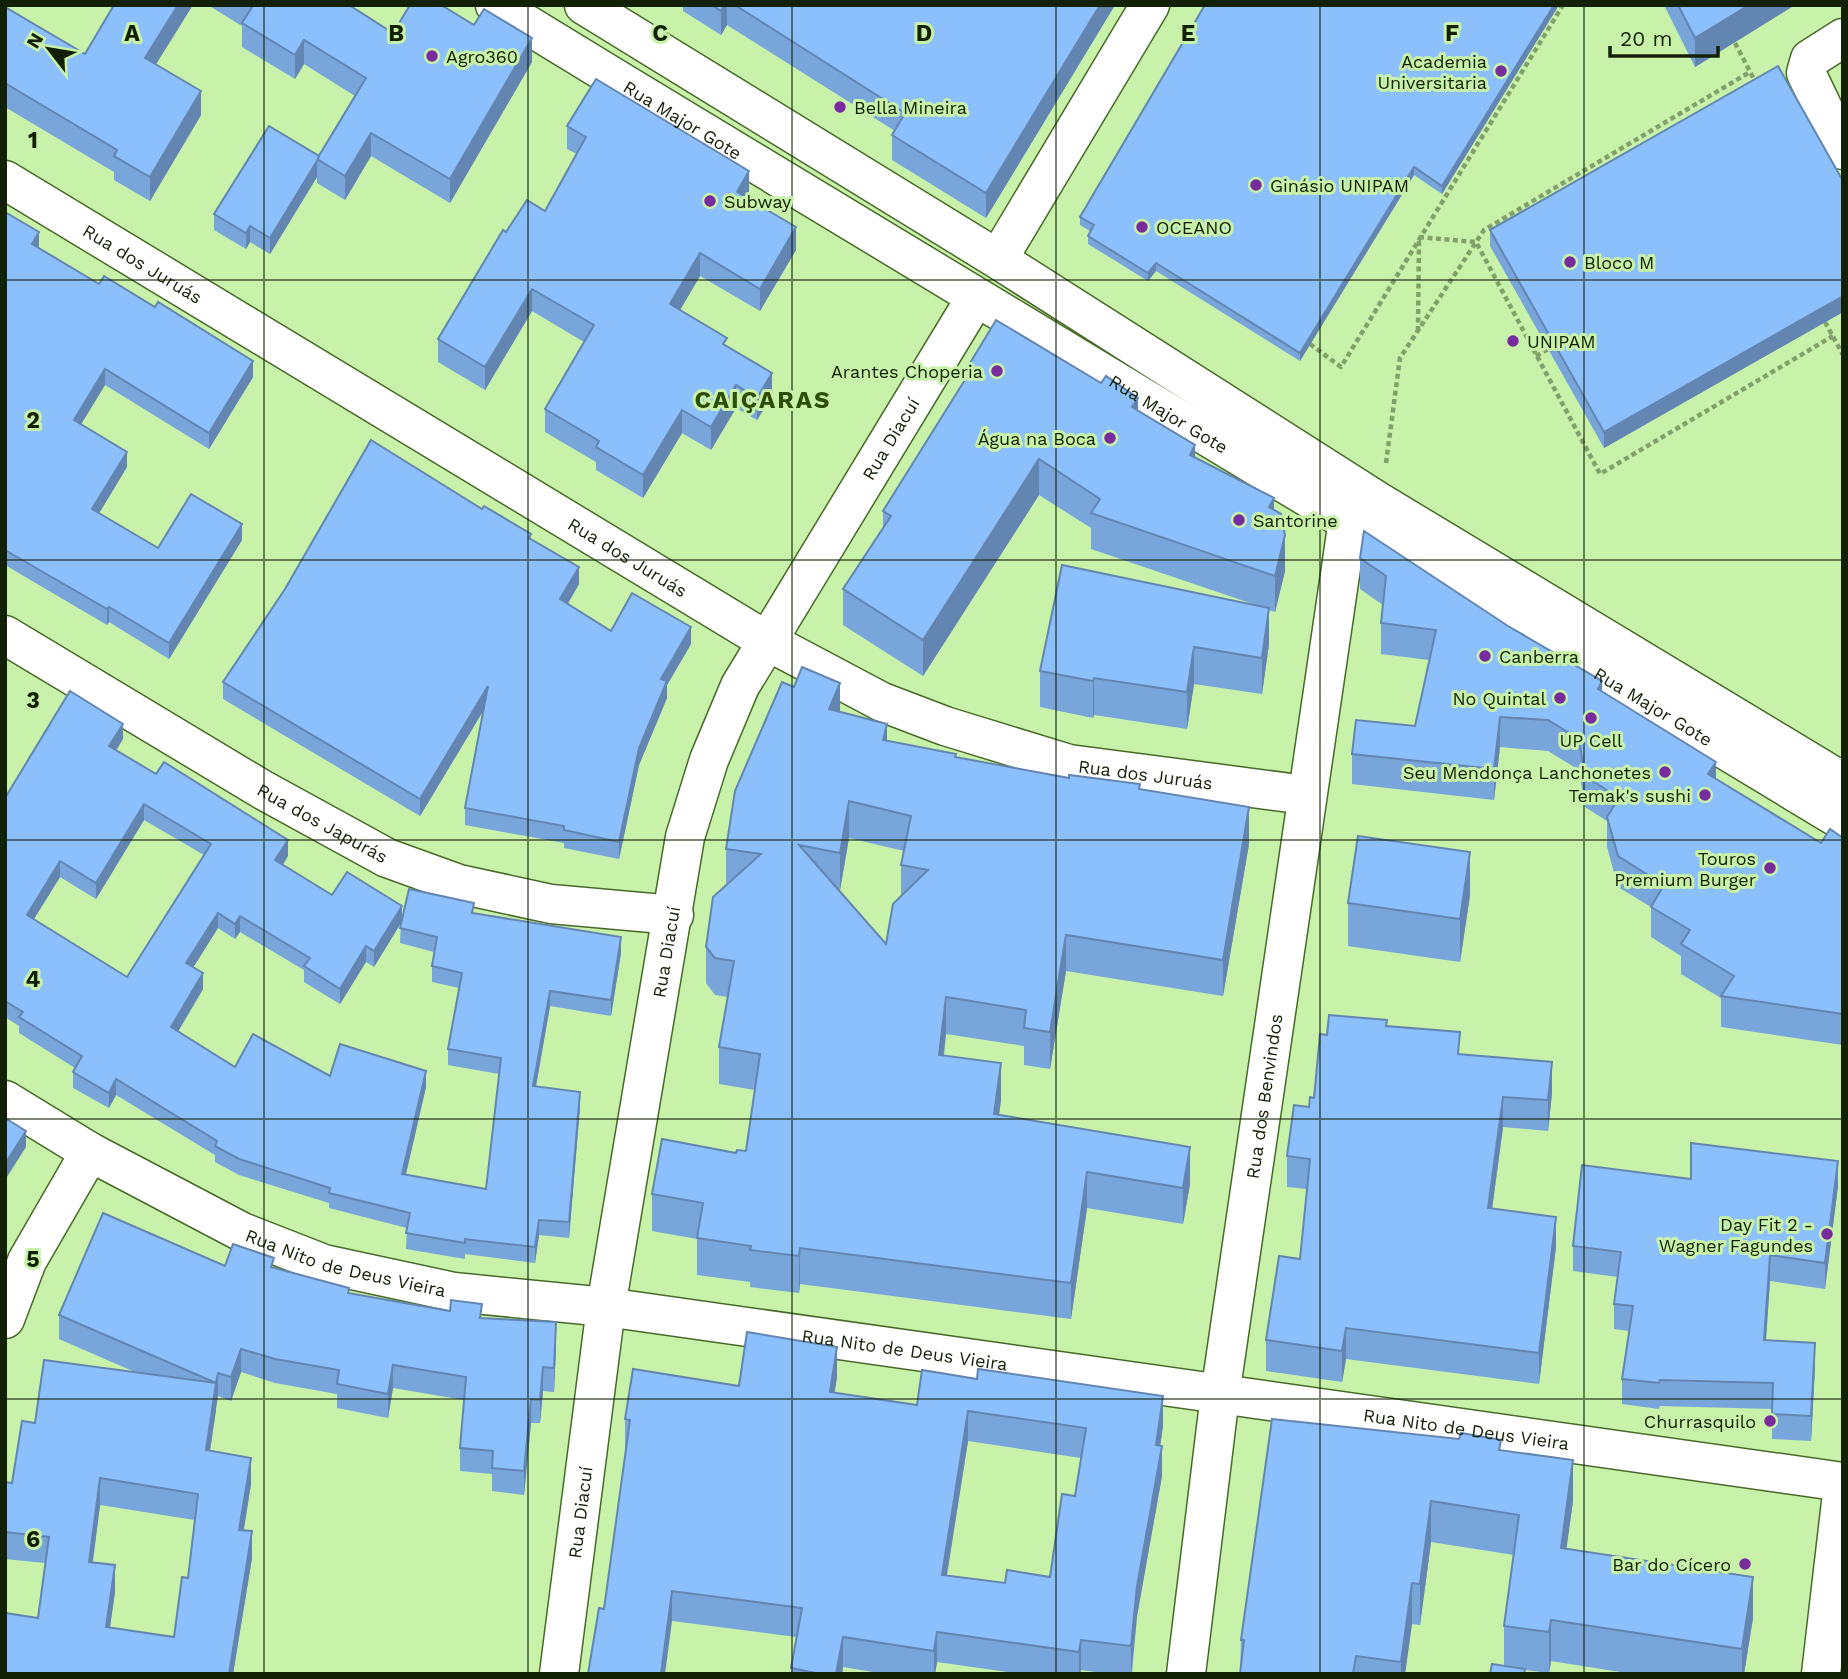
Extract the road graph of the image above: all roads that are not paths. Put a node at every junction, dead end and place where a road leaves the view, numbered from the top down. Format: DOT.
graph roads {
  1 [pos="495,5"];
  2 [pos="584,5"];
  3 [pos="1150,5"];
  4 [pos="1843,38"];
  5 [pos="1843,150"];
  6 [pos="5,180"];
  7 [pos="998,259"];
  8 [pos="975,299"];
  9 [pos="1363,511"];
  10 [pos="5,635"];
  11 [pos="767,641"];
  12 [pos="1843,782"];
  13 [pos="1306,795"];
  14 [pos="1843,821"];
  15 [pos="674,915"];
  16 [pos="5,1100"];
  17 [pos="90,1152"];
  18 [pos="606,1307"];
  19 [pos="5,1319"];
  20 [pos="1220,1395"];
  21 [pos="1843,1484"];
  22 [pos="559,1674"];
  23 [pos="1186,1674"];
  24 [pos="1821,1674"];
  1 -- 8 [label="street, Rua Major Gote"];
  2 -- 7 [label="street, Rua Major Gote"];
  3 -- 7 [label="street"];
  4 -- 5 [label="street"];
  6 -- 11 [label="street, Rua dos Juruás"];
  7 -- 9 [label="street, Rua Major Gote"];
  8 -- 9 [label="street, Rua Major Gote"];
  8 -- 11 [label="street, Rua Diacuí"];
  9 -- 12 [label="street, Rua Major Gote"];
  9 -- 13 [label="street, Rua dos Benvindos"];
  9 -- 14 [label="street, Rua Major Gote"];
  10 -- 15 [label="street, Rua dos Japurás"];
  11 -- 13 [label="street, Rua dos Juruás"];
  11 -- 15 [label="street, Rua Diacuí"];
  13 -- 20 [label="street, Rua dos Benvindos"];
  15 -- 18 [label="street, Rua Diacuí"];
  16 -- 17 [label="street, Rua Nito de Deus Vieira"];
  17 -- 18 [label="street, Rua Nito de Deus Vieira"];
  17 -- 19 [label="street"];
  18 -- 20 [label="street, Rua Nito de Deus Vieira"];
  18 -- 22 [label="street, Rua Diacuí"];
  20 -- 21 [label="street, Rua Nito de Deus Vieira"];
  20 -- 23 [label="street, Rua dos Benvindos"];
  21 -- 24 [label="street"];
}
